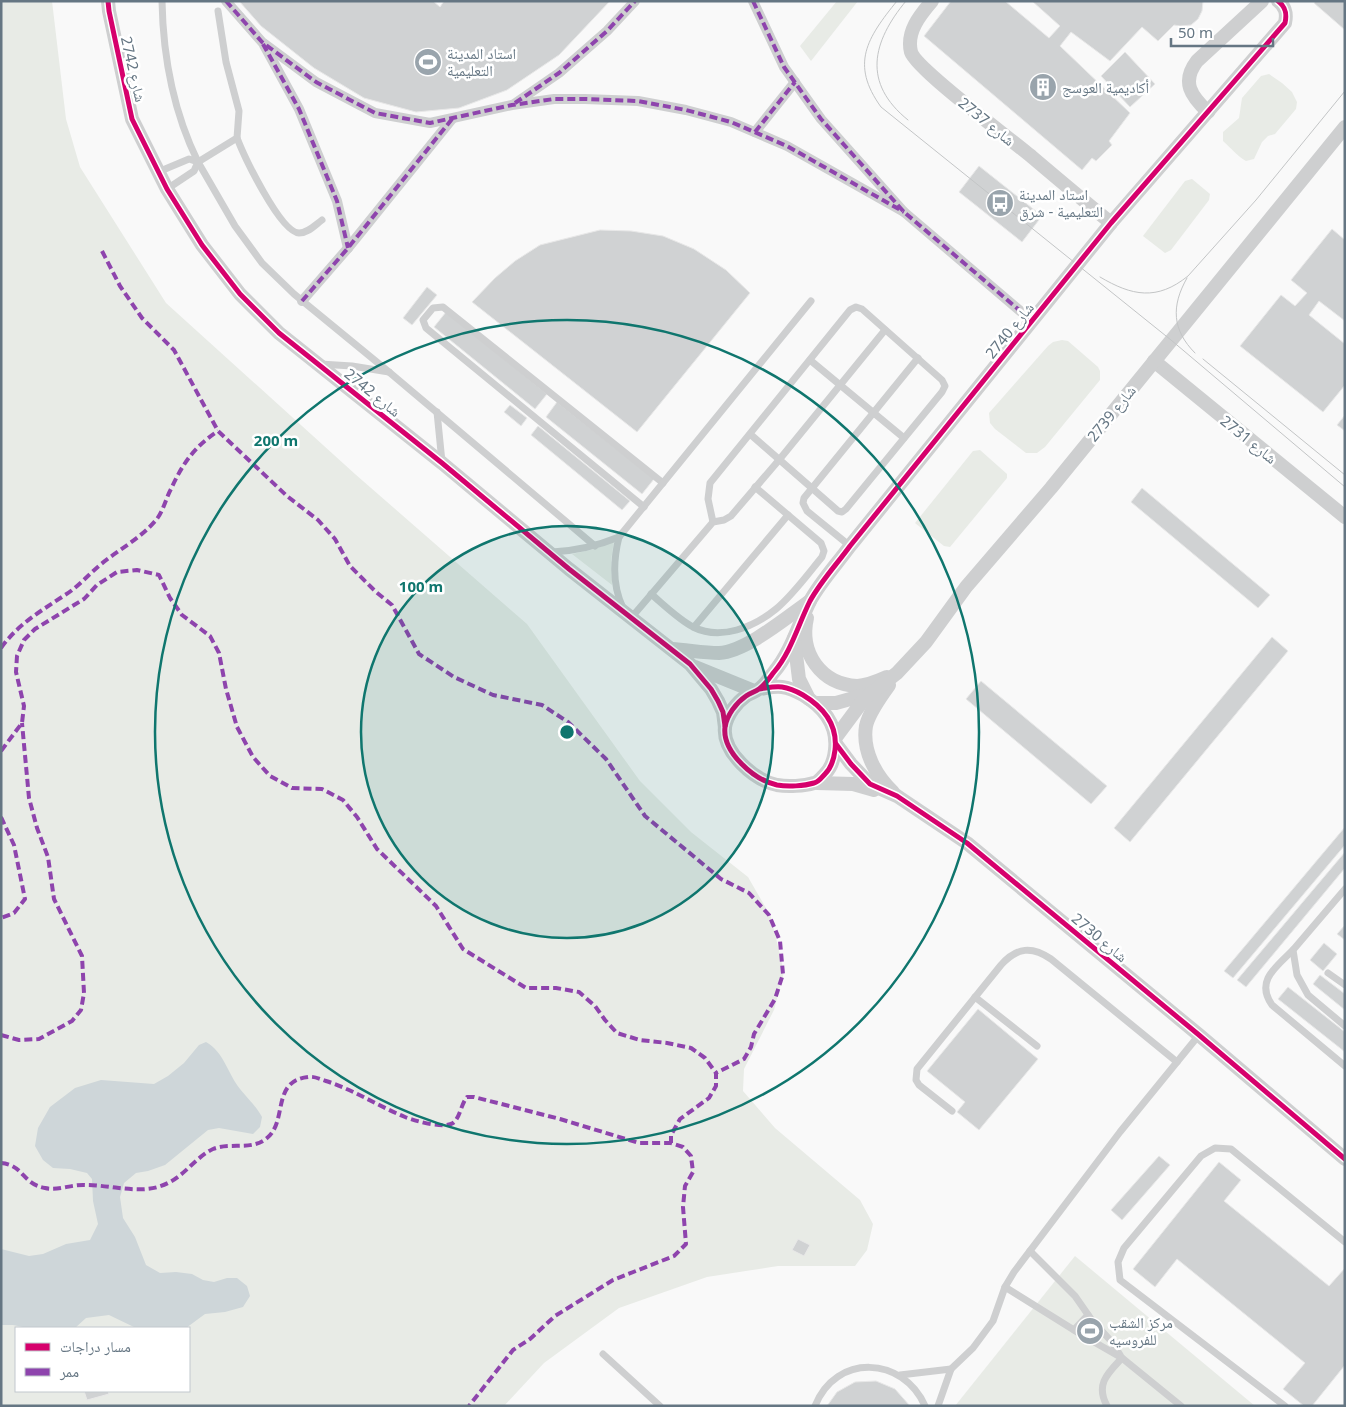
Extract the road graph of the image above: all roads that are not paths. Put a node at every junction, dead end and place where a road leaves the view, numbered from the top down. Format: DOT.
graph roads {
  1 [pos="108,1"];
  2 [pos="162,1"];
  3 [pos="226,1"];
  4 [pos="635,1"];
  5 [pos="753,1"];
  6 [pos="932,1"];
  7 [pos="1262,1"];
  8 [pos="1278,1"];
  9 [pos="218,11"];
  10 [pos="262,42"];
  11 [pos="795,82"];
  12 [pos="512,105"];
  13 [pos="1208,112"];
  14 [pos="452,119"];
  15 [pos="1345,127"];
  16 [pos="755,132"];
  17 [pos="237,138"];
  18 [pos="198,162"];
  19 [pos="158,172"];
  20 [pos="167,189"];
  21 [pos="904,212"];
  22 [pos="322,220"];
  23 [pos="1111,224"];
  24 [pos="348,248"];
  25 [pos="811,301"];
  26 [pos="302,302"];
  27 [pos="1032,321"];
  28 [pos="885,330"];
  29 [pos="918,358"];
  30 [pos="810,360"];
  31 [pos="1154,361"];
  32 [pos="318,364"];
  33 [pos="389,372"];
  34 [pos="840,385"];
  35 [pos="437,412"];
  36 [pos="873,412"];
  37 [pos="750,434"];
  38 [pos="904,438"];
  39 [pos="779,460"];
  40 [pos="442,463"];
  41 [pos="663,483"];
  42 [pos="755,487"];
  43 [pos="811,488"];
  44 [pos="644,507"];
  45 [pos="788,516"];
  46 [pos="1345,517"];
  47 [pos="713,522"];
  48 [pos="619,537"];
  49 [pos="596,546"];
  50 [pos="850,546"];
  51 [pos="549,552"];
  52 [pos="650,594"];
  53 [pos="811,601"];
  54 [pos="628,616"];
  55 [pos="694,627"];
  56 [pos="794,637"];
  57 [pos="672,649"];
  58 [pos="690,664"];
  59 [pos="896,673"];
  60 [pos="757,690"];
  61 [pos="872,693"];
  62 [pos="812,701"];
  63 [pos="725,728"];
  64 [pos="836,740"];
  65 [pos="817,783"];
  66 [pos="897,796"];
  67 [pos="1345,889"];
  68 [pos="1293,950"];
  69 [pos="1328,973"];
  70 [pos="1345,986"];
  71 [pos="975,997"];
  72 [pos="1345,1026"];
  73 [pos="1199,1035"];
  74 [pos="1037,1046"];
  75 [pos="1177,1062"];
  76 [pos="1345,1066"];
  77 [pos="952,1111"];
  78 [pos="1345,1159"];
  79 [pos="1345,1242"];
  80 [pos="1030,1252"];
  81 [pos="1005,1287"];
  82 [pos="1088,1315"];
  83 [pos="1074,1330"];
  84 [pos="603,1354"];
  85 [pos="1122,1358"];
  86 [pos="951,1369"];
  87 [pos="900,1375"];
  88 [pos="660,1406"];
  89 [pos="815,1406"];
  90 [pos="925,1406"];
  91 [pos="938,1406"];
  92 [pos="1107,1406"];
  93 [pos="1181,1406"];
  94 [pos="1285,1406"];
  1 -- 19 [label="street, شارع 2742"];
  2 -- 18 [label="lane"];
  3 -- 10 [label="street"];
  4 -- 12 [label="street"];
  5 -- 11 [label="street"];
  6 -- 23 [label="street, شارع 2737"];
  7 -- 13 [label="street"];
  8 -- 13 [label="street, شارع 2740"];
  9 -- 17 [label="lane"];
  10 -- 14 [label="street"];
  10 -- 24 [label="street"];
  11 -- 16 [label="street"];
  11 -- 21 [label="street"];
  12 -- 14 [label="street"];
  12 -- 16 [label="street"];
  13 -- 23 [label="street, شارع 2740"];
  14 -- 24 [label="street"];
  15 -- 31 [label="street, شارع 2739"];
  16 -- 21 [label="street"];
  17 -- 18 [label="lane"];
  17 -- 22 [label="lane"];
  18 -- 19 [label="lane"];
  18 -- 20 [label="lane"];
  18 -- 26 [label="lane"];
  19 -- 20 [label="street, شارع 2742"];
  20 -- 32 [label="street, شارع 2742"];
  21 -- 27 [label="street"];
  23 -- 27 [label="street, شارع 2740"];
  24 -- 26 [label="street"];
  25 -- 41 [label="lane"];
  26 -- 33 [label="lane"];
  27 -- 50 [label="street, شارع 2740"];
  28 -- 29 [label="lane"];
  28 -- 30 [label="lane"];
  28 -- 34 [label="lane"];
  29 -- 36 [label="lane"];
  29 -- 38 [label="lane"];
  30 -- 34 [label="lane"];
  30 -- 37 [label="lane"];
  31 -- 46 [label="street, شارع 2731"];
  31 -- 59 [label="street, شارع 2739"];
  32 -- 33 [label="lane"];
  32 -- 40 [label="street, شارع 2742"];
  33 -- 35 [label="lane"];
  34 -- 36 [label="lane"];
  34 -- 39 [label="lane"];
  35 -- 40 [label="lane"];
  35 -- 49 [label="lane"];
  36 -- 38 [label="lane"];
  36 -- 43 [label="lane"];
  37 -- 39 [label="lane"];
  37 -- 47 [label="lane"];
  38 -- 43 [label="lane"];
  39 -- 42 [label="lane"];
  39 -- 43 [label="lane"];
  40 -- 51 [label="street, شارع 2742"];
  41 -- 44 [label="lane"];
  41 -- 44 [label="lane"];
  42 -- 45 [label="lane"];
  42 -- 47 [label="lane"];
  43 -- 50 [label="lane"];
  44 -- 48 [label="lane"];
  45 -- 55 [label="lane"];
  45 -- 55 [label="lane"];
  47 -- 52 [label="lane"];
  48 -- 49 [label="lane"];
  48 -- 54 [label="lane"];
  49 -- 51 [label="lane"];
  50 -- 53 [label="street, شارع 2740"];
  51 -- 54 [label="street, شارع 2742"];
  52 -- 54 [label="lane"];
  52 -- 55 [label="lane"];
  53 -- 56 [label="street, شارع 2740"];
  53 -- 57 [label="street"];
  53 -- 59 [label="street"];
  54 -- 57 [label="street, شارع 2742"];
  56 -- 60 [label="street, شارع 2740"];
  56 -- 62 [label="street"];
  57 -- 58 [label="street, شارع 2742"];
  58 -- 60 [label="street, شارع 2742"];
  58 -- 63 [label="street, شارع 2742"];
  59 -- 61 [label="street, شارع 2739"];
  59 -- 66 [label="street"];
  60 -- 62 [label="street"];
  60 -- 63 [label="street"];
  61 -- 62 [label="street, شارع 2739"];
  61 -- 64 [label="street, شارع 2739"];
  62 -- 64 [label="street"];
  63 -- 65 [label="street"];
  64 -- 65 [label="street"];
  64 -- 66 [label="street, شارع 2730"];
  65 -- 66 [label="street, شارع 2730"];
  66 -- 73 [label="street, شارع 2730"];
  67 -- 68 [label="lane"];
  68 -- 72 [label="lane"];
  68 -- 76 [label="lane"];
  69 -- 70 [label="lane"];
  71 -- 74 [label="lane"];
  71 -- 75 [label="lane"];
  71 -- 77 [label="lane"];
  73 -- 75 [label="lane"];
  73 -- 78 [label="street, شارع 2730"];
  75 -- 80 [label="lane"];
  79 -- 94 [label="lane"];
  80 -- 81 [label="lane"];
  80 -- 82 [label="lane"];
  81 -- 83 [label="lane"];
  81 -- 86 [label="lane"];
  82 -- 83 [label="lane"];
  82 -- 85 [label="lane"];
  83 -- 85 [label="lane"];
  84 -- 88 [label="lane"];
  85 -- 92 [label="lane"];
  85 -- 93 [label="lane"];
  86 -- 87 [label="lane"];
  86 -- 91 [label="lane"];
  87 -- 89 [label="lane"];
  87 -- 90 [label="lane"];
}
